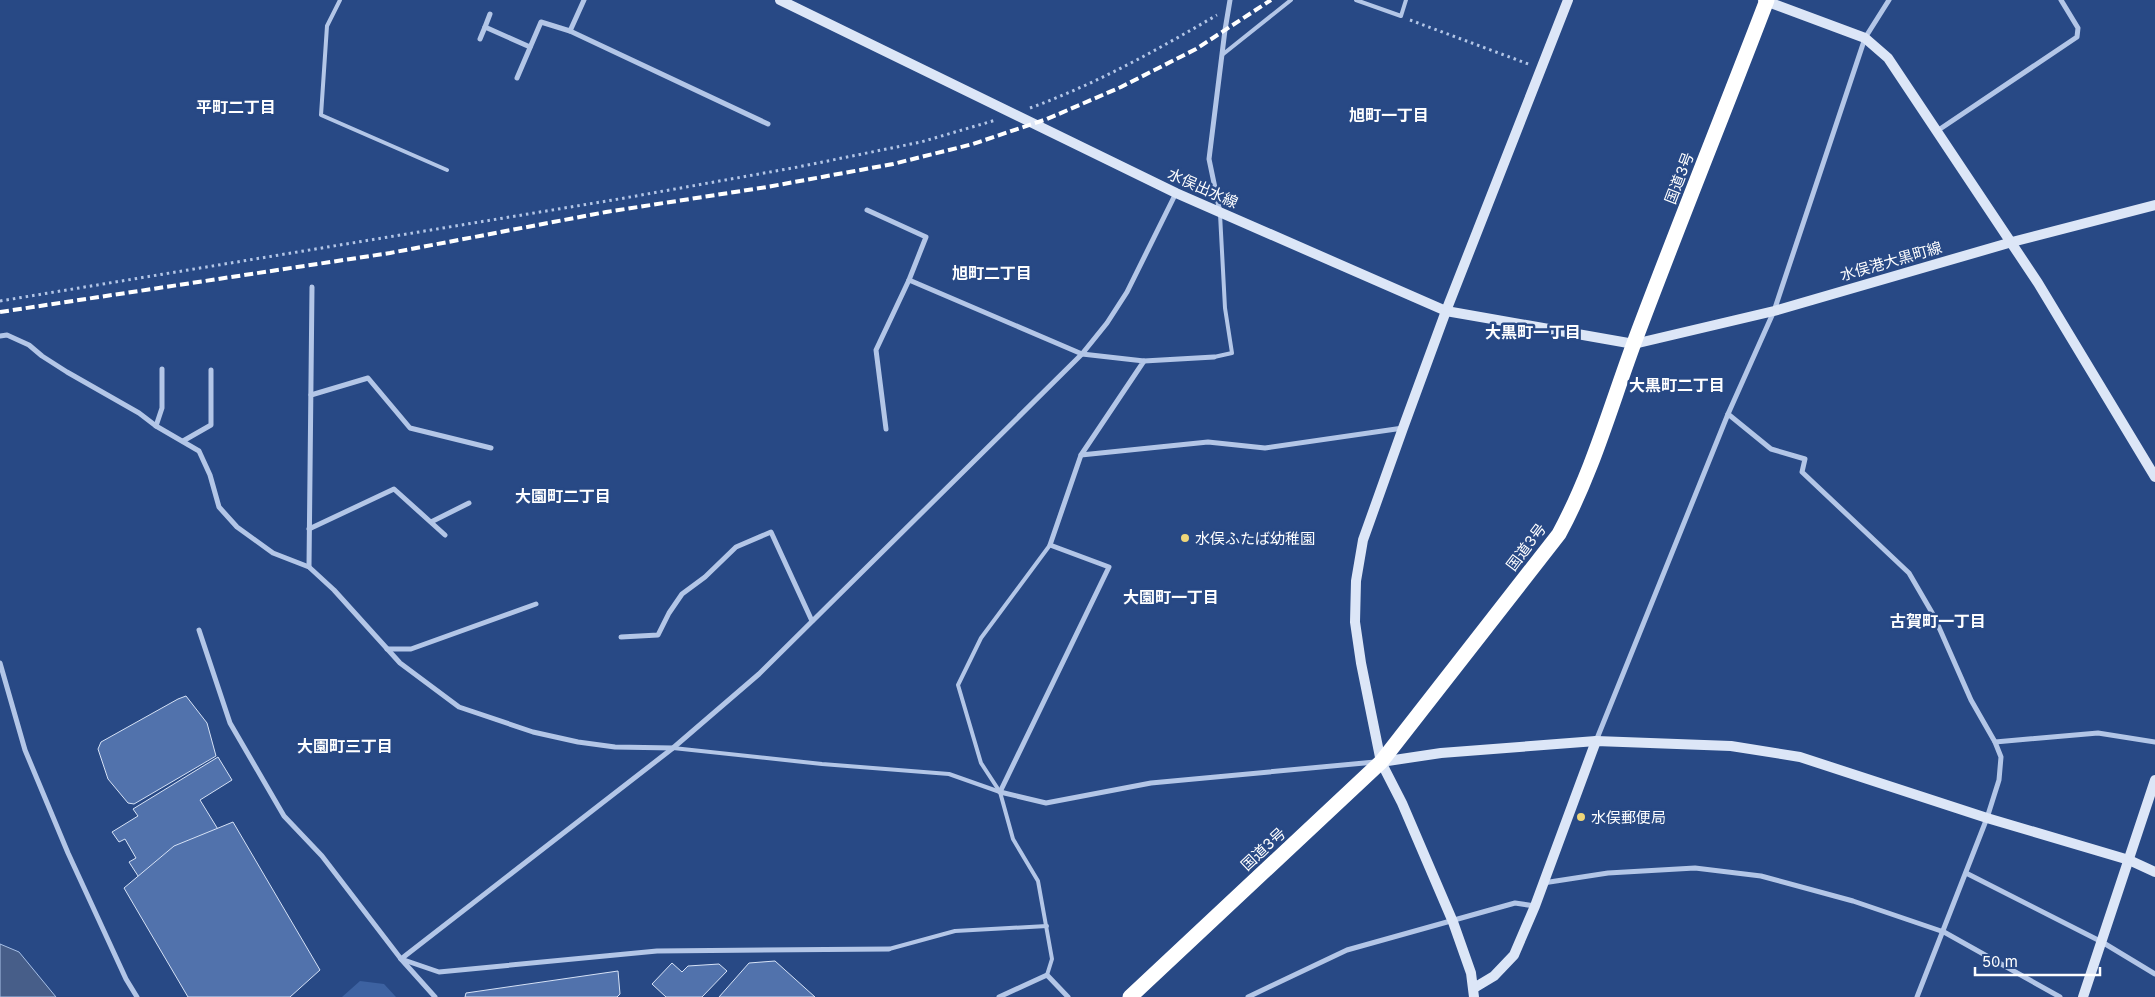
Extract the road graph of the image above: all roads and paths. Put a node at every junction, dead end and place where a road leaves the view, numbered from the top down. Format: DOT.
graph roads {
  1 [pos="340,0"];
  2 [pos="584,0"];
  3 [pos="780,0"];
  4 [pos="1230,0"];
  5 [pos="1290,0"];
  6 [pos="1356,0"];
  7 [pos="1406,0"];
  8 [pos="1568,0"];
  9 [pos="1766,0"];
  10 [pos="1889,0"];
  11 [pos="2061,0"];
  12 [pos="1230,7"];
  13 [pos="490,14"];
  14 [pos="1401,16"];
  15 [pos="485,27"];
  16 [pos="570,31"];
  17 [pos="1864,38"];
  18 [pos="480,39"];
  19 [pos="530,47"];
  20 [pos="1221,55"];
  21 [pos="1540,69"];
  22 [pos="517,78"];
  23 [pos="1013,114"];
  24 [pos="768,124"];
  25 [pos="1937,131"];
  26 [pos="447,170"];
  27 [pos="1176,193"];
  28 [pos="2155,205"];
  29 [pos="867,210"];
  30 [pos="1220,212"];
  31 [pos="2012,242"];
  32 [pos="909,280"];
  33 [pos="312,287"];
  34 [pos="0,301"];
  35 [pos="1446,311"];
  36 [pos="1774,311"];
  37 [pos="0,336"];
  38 [pos="1634,344"];
  39 [pos="1082,354"];
  40 [pos="1214,357"];
  41 [pos="1144,361"];
  42 [pos="162,369"];
  43 [pos="211,370"];
  44 [pos="311,395"];
  45 [pos="1728,414"];
  46 [pos="156,426"];
  47 [pos="1402,428"];
  48 [pos="886,429"];
  49 [pos="183,441"];
  50 [pos="490,448"];
  51 [pos="1081,455"];
  52 [pos="2155,477"];
  53 [pos="468,503"];
  54 [pos="431,522"];
  55 [pos="309,529"];
  56 [pos="445,535"];
  57 [pos="1050,545"];
  58 [pos="309,567"];
  59 [pos="536,604"];
  60 [pos="812,621"];
  61 [pos="198,630"];
  62 [pos="621,637"];
  63 [pos="387,648"];
  64 [pos="0,663"];
  65 [pos="1596,741"];
  66 [pos="1995,742"];
  67 [pos="2155,742"];
  68 [pos="673,748"];
  69 [pos="1381,762"];
  70 [pos="2155,780"];
  71 [pos="1000,792"];
  72 [pos="1987,818"];
  73 [pos="2129,860"];
  74 [pos="2155,872"];
  75 [pos="1966,873"];
  76 [pos="1543,883"];
  77 [pos="1535,906"];
  78 [pos="1453,922"];
  79 [pos="1047,926"];
  80 [pos="1944,932"];
  81 [pos="2102,942"];
  82 [pos="889,949"];
  83 [pos="401,959"];
  84 [pos="2155,974"];
  85 [pos="1047,975"];
  86 [pos="1474,992"];
  87 [pos="137,997"];
  88 [pos="435,997"];
  89 [pos="999,997"];
  90 [pos="1068,997"];
  91 [pos="1130,997"];
  92 [pos="1248,997"];
  93 [pos="1917,997"];
  94 [pos="2060,997"];
  95 [pos="2084,997"];
  1 -- 26 [label="lane"];
  2 -- 16 [label="street"];
  3 -- 23 [label="street, 水俣出水線"];
  4 -- 12 [label="street"];
  5 -- 20 [label="lane"];
  6 -- 14 [label="lane"];
  7 -- 14 [label="lane"];
  8 -- 21 [label="street"];
  9 -- 17 [label="street"];
  9 -- 38 [label="highway, 国道3号"];
  10 -- 17 [label="street"];
  11 -- 25 [label="street"];
  12 -- 20 [label="street"];
  12 -- 23 [label="path"];
  13 -- 15 [label="street"];
  14 -- 21 [label="path"];
  15 -- 18 [label="street"];
  15 -- 19 [label="street"];
  16 -- 19 [label="street"];
  16 -- 24 [label="street"];
  17 -- 25 [label="street"];
  17 -- 36 [label="street"];
  19 -- 22 [label="street"];
  20 -- 30 [label="street"];
  21 -- 35 [label="street"];
  23 -- 27 [label="street, 水俣出水線"];
  23 -- 34 [label="path"];
  25 -- 31 [label="street"];
  27 -- 30 [label="street, 水俣出水線"];
  27 -- 39 [label="street"];
  28 -- 31 [label="street, 水俣港大黒町線"];
  29 -- 32 [label="street"];
  30 -- 35 [label="street, 水俣出水線"];
  30 -- 40 [label="lane"];
  31 -- 36 [label="street, 水俣港大黒町線"];
  31 -- 52 [label="street"];
  32 -- 39 [label="street"];
  32 -- 48 [label="street"];
  33 -- 44 [label="street"];
  35 -- 38 [label="street, 水俣出水線"];
  35 -- 47 [label="street"];
  36 -- 38 [label="street, 水俣港大黒町線"];
  36 -- 45 [label="street"];
  37 -- 46 [label="street"];
  38 -- 69 [label="highway, 国道3号"];
  39 -- 41 [label="street"];
  39 -- 60 [label="street"];
  40 -- 41 [label="street"];
  41 -- 51 [label="street"];
  42 -- 46 [label="street"];
  43 -- 49 [label="street"];
  44 -- 50 [label="street"];
  44 -- 55 [label="street"];
  45 -- 65 [label="street"];
  45 -- 66 [label="street"];
  46 -- 49 [label="street"];
  47 -- 51 [label="street"];
  47 -- 69 [label="street"];
  49 -- 58 [label="street"];
  51 -- 57 [label="street"];
  53 -- 54 [label="street"];
  54 -- 55 [label="street"];
  54 -- 56 [label="street"];
  55 -- 58 [label="street"];
  57 -- 71 [label="lane"];
  57 -- 71 [label="street"];
  58 -- 63 [label="street"];
  59 -- 63 [label="street"];
  60 -- 62 [label="street"];
  60 -- 68 [label="street"];
  61 -- 83 [label="street"];
  63 -- 68 [label="street"];
  64 -- 87 [label="street"];
  65 -- 69 [label="street"];
  65 -- 72 [label="street"];
  65 -- 76 [label="street"];
  66 -- 67 [label="street"];
  66 -- 72 [label="street"];
  68 -- 71 [label="lane"];
  68 -- 83 [label="street"];
  69 -- 71 [label="street"];
  69 -- 78 [label="street"];
  69 -- 91 [label="highway, 国道3号"];
  70 -- 73 [label="street"];
  71 -- 79 [label="lane"];
  72 -- 73 [label="street"];
  72 -- 75 [label="street"];
  73 -- 74 [label="street"];
  73 -- 81 [label="street"];
  75 -- 80 [label="street"];
  75 -- 81 [label="street"];
  76 -- 77 [label="street"];
  76 -- 80 [label="street"];
  77 -- 78 [label="street"];
  77 -- 86 [label="street"];
  78 -- 86 [label="street"];
  78 -- 92 [label="street"];
  79 -- 82 [label="lane"];
  79 -- 85 [label="lane"];
  80 -- 93 [label="street"];
  80 -- 94 [label="street"];
  81 -- 84 [label="street"];
  81 -- 95 [label="street"];
  82 -- 83 [label="street"];
  83 -- 88 [label="street"];
  85 -- 89 [label="street"];
  85 -- 90 [label="street"];
}
